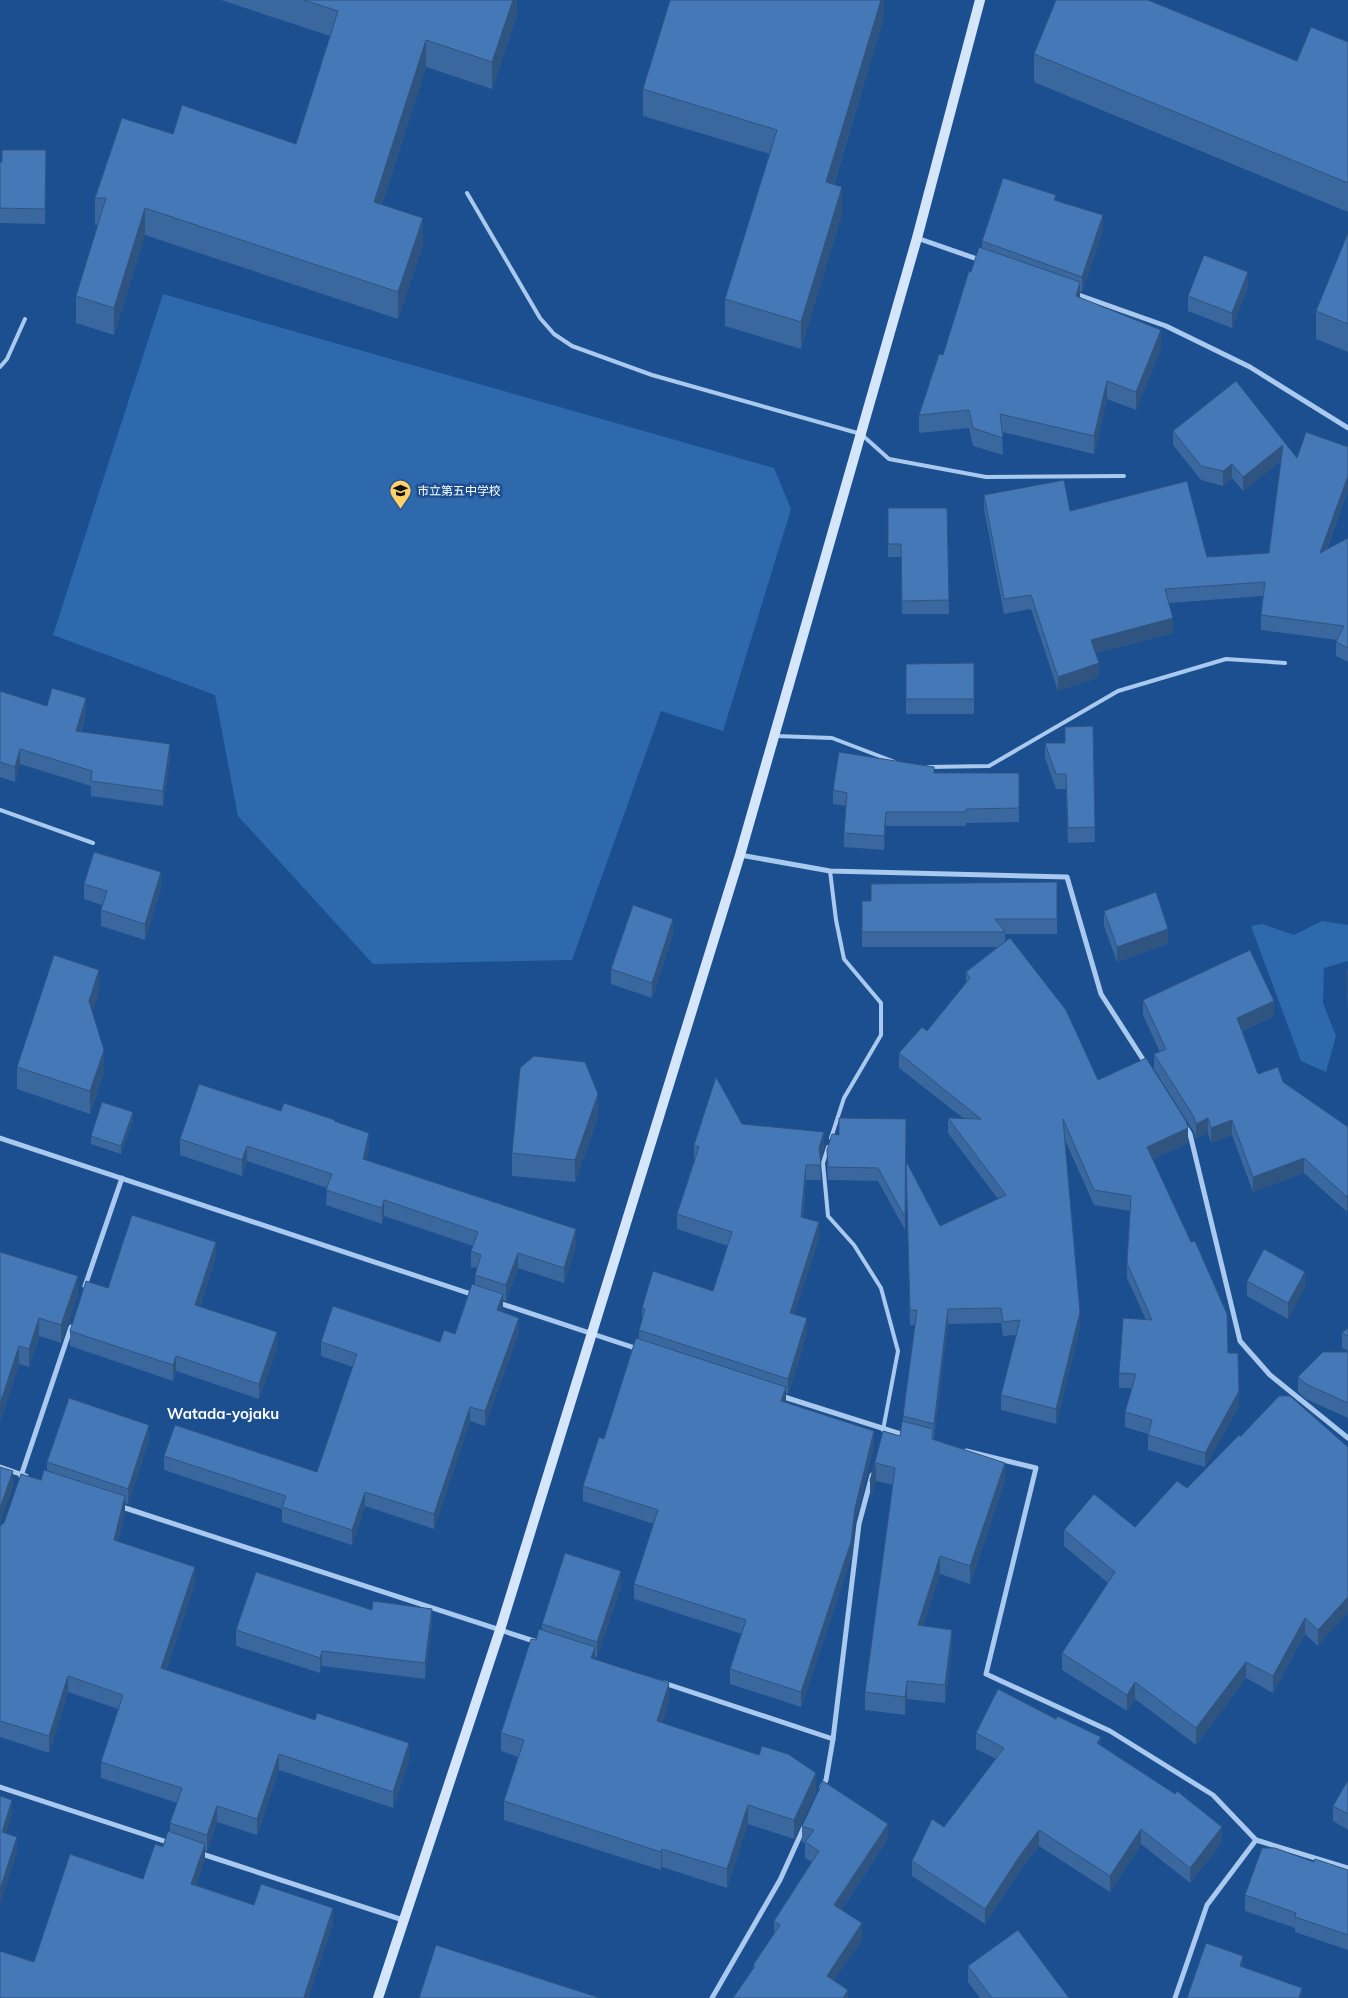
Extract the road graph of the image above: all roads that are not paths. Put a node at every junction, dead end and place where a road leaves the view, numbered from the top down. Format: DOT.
graph roads {
  1 [pos="980,0"];
  2 [pos="466,193"];
  3 [pos="917,238"];
  4 [pos="991,264"];
  5 [pos="1065,290"];
  6 [pos="25,319"];
  7 [pos="0,367"];
  8 [pos="1348,428"];
  9 [pos="861,434"];
  10 [pos="1124,476"];
  11 [pos="1285,663"];
  12 [pos="774,736"];
  13 [pos="901,764"];
  14 [pos="920,767"];
  15 [pos="0,810"];
  16 [pos="93,843"];
  17 [pos="740,855"];
  18 [pos="830,871"];
  19 [pos="1149,1069"];
  20 [pos="1180,1118"];
  21 [pos="0,1138"];
  22 [pos="122,1178"];
  23 [pos="84,1289"];
  24 [pos="479,1296"];
  25 [pos="488,1300"];
  26 [pos="75,1317"];
  27 [pos="592,1334"];
  28 [pos="648,1352"];
  29 [pos="770,1393"];
  30 [pos="884,1430"];
  31 [pos="912,1437"];
  32 [pos="1348,1438"];
  33 [pos="881,1439"];
  34 [pos="960,1449"];
  35 [pos="0,1467"];
  36 [pos="874,1467"];
  37 [pos="22,1474"];
  38 [pos="31,1477"];
  39 [pos="18,1483"];
  40 [pos="114,1504"];
  41 [pos="500,1630"];
  42 [pos="538,1643"];
  43 [pos="662,1683"];
  44 [pos="833,1739"];
  45 [pos="0,1787"];
  46 [pos="822,1790"];
  47 [pos="809,1817"];
  48 [pos="1256,1840"];
  49 [pos="176,1846"];
  50 [pos="195,1852"];
  51 [pos="1348,1868"];
  52 [pos="403,1920"];
  53 [pos="378,1998"];
  54 [pos="712,1998"];
  55 [pos="1175,1998"];
  1 -- 3 [label="street"];
  2 -- 9 [label="lane"];
  3 -- 4 [label="street"];
  3 -- 9 [label="street"];
  5 -- 8 [label="street"];
  6 -- 7 [label="lane"];
  9 -- 10 [label="lane"];
  9 -- 12 [label="street"];
  11 -- 14 [label="lane"];
  12 -- 13 [label="lane"];
  12 -- 17 [label="street"];
  15 -- 16 [label="lane"];
  17 -- 18 [label="street"];
  17 -- 27 [label="street"];
  18 -- 19 [label="street"];
  18 -- 30 [label="lane"];
  20 -- 32 [label="street"];
  21 -- 22 [label="street"];
  22 -- 23 [label="street"];
  22 -- 24 [label="street"];
  25 -- 27 [label="street"];
  26 -- 37 [label="street"];
  27 -- 28 [label="street"];
  27 -- 41 [label="street"];
  29 -- 30 [label="street"];
  30 -- 31 [label="street"];
  30 -- 33 [label="street"];
  34 -- 48 [label="street"];
  35 -- 37 [label="street"];
  36 -- 44 [label="street"];
  37 -- 38 [label="street"];
  37 -- 39 [label="street"];
  40 -- 41 [label="street"];
  41 -- 42 [label="street"];
  41 -- 52 [label="street"];
  43 -- 44 [label="street"];
  44 -- 46 [label="street"];
  45 -- 49 [label="street"];
  47 -- 54 [label="street"];
  48 -- 51 [label="street"];
  48 -- 55 [label="street"];
  50 -- 52 [label="street"];
  52 -- 53 [label="street"];
}
